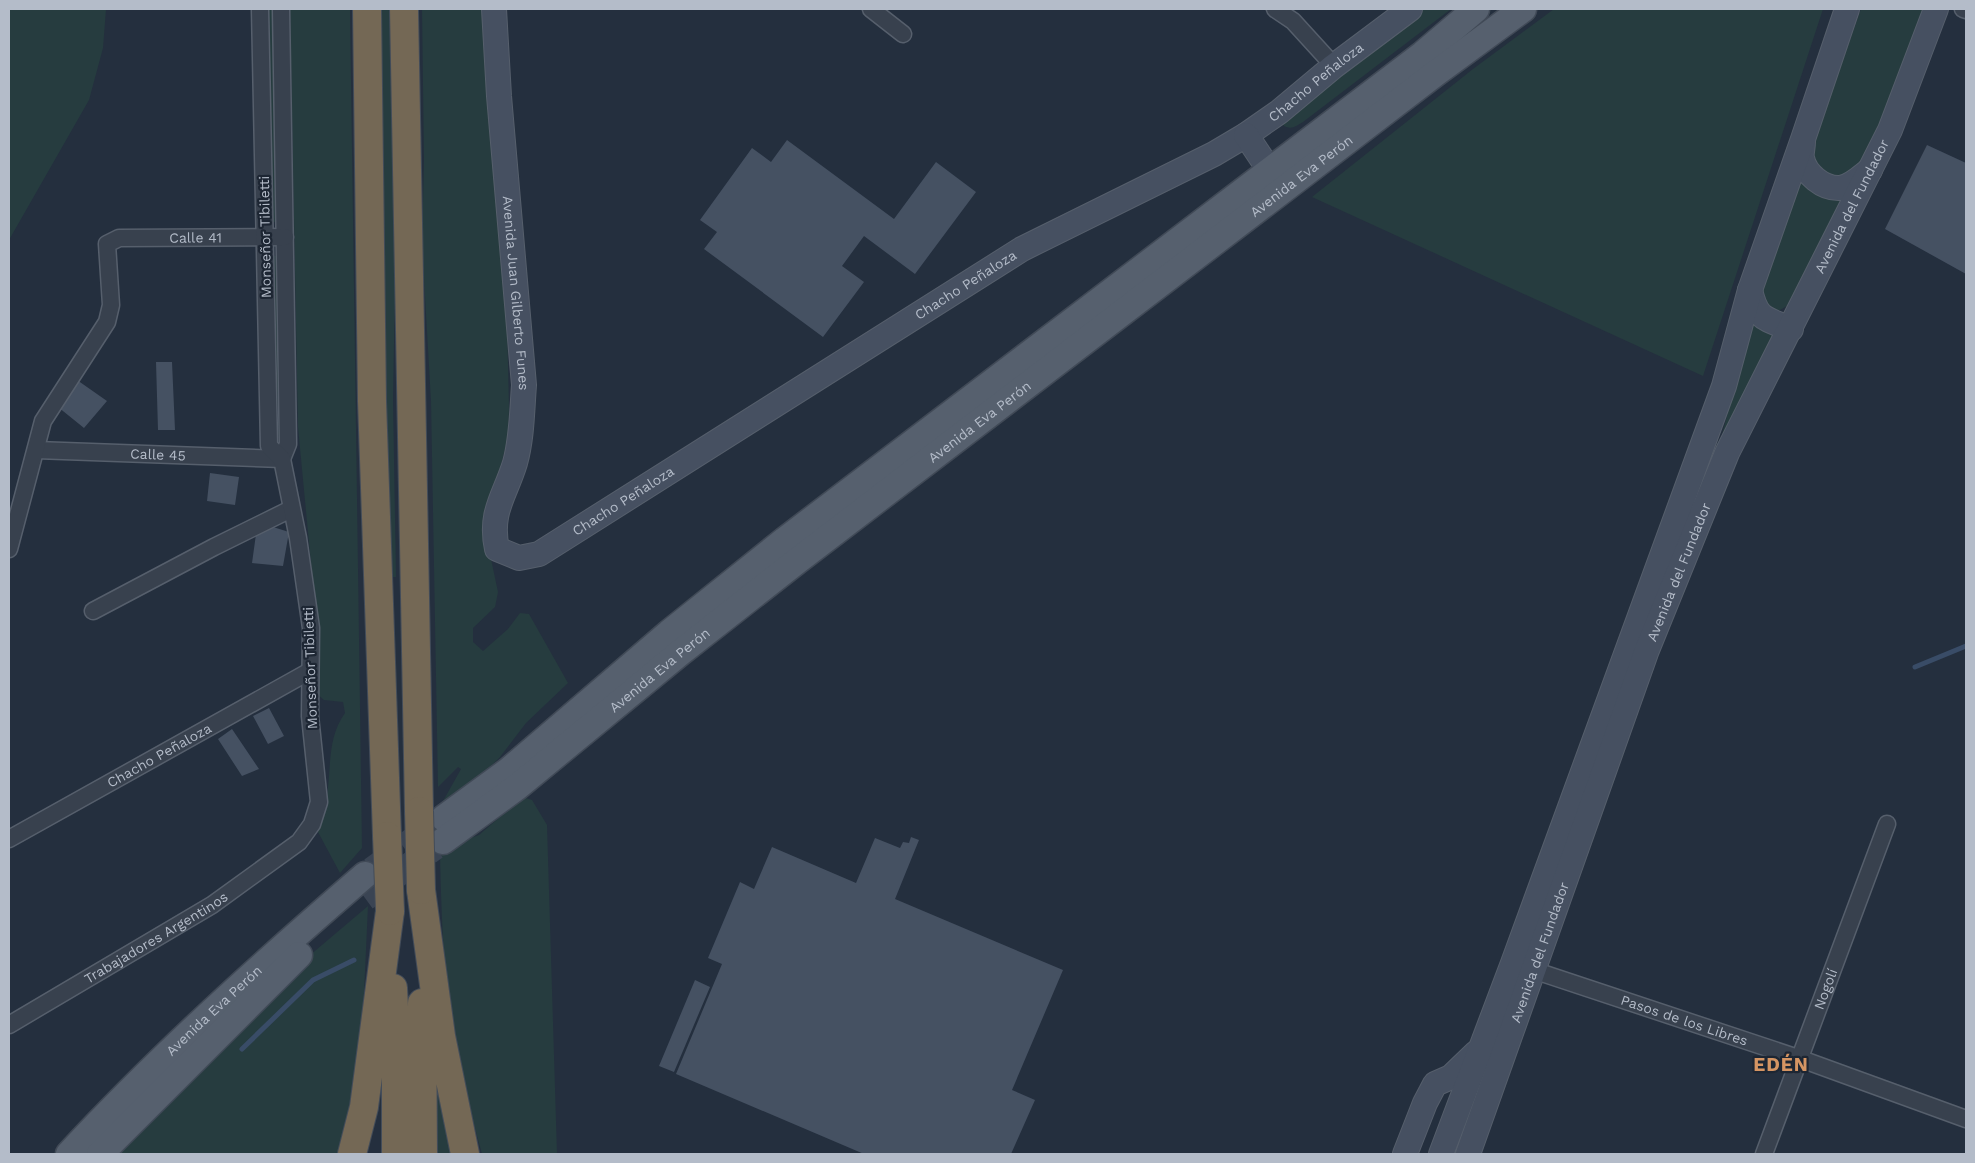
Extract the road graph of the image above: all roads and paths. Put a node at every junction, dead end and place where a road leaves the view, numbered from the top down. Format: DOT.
graph roads {
  1 [pos="260,9"];
  2 [pos="280,9"];
  3 [pos="367,9"];
  4 [pos="404,9"];
  5 [pos="494,9"];
  6 [pos="870,9"];
  7 [pos="1275,9"];
  8 [pos="1410,9"];
  9 [pos="1476,9"];
  10 [pos="1523,9"];
  11 [pos="1847,9"];
  12 [pos="1936,9"];
  13 [pos="903,34"];
  14 [pos="1334,66"];
  15 [pos="1246,135"];
  16 [pos="1804,139"];
  17 [pos="1870,170"];
  18 [pos="1270,171"];
  19 [pos="265,237"];
  20 [pos="285,237"];
  21 [pos="1750,290"];
  22 [pos="1791,329"];
  23 [pos="36,450"];
  24 [pos="282,460"];
  25 [pos="291,509"];
  26 [pos="9,549"];
  27 [pos="519,558"];
  28 [pos="93,611"];
  29 [pos="310,671"];
  30 [pos="435,823"];
  31 [pos="1887,824"];
  32 [pos="9,839"];
  33 [pos="299,842"];
  34 [pos="421,890"];
  35 [pos="390,912"];
  36 [pos="1523,967"];
  37 [pos="9,1025"];
  38 [pos="1481,1048"];
  39 [pos="1801,1059"];
  40 [pos="1966,1119"];
  41 [pos="465,1149"];
  42 [pos="69,1154"];
  43 [pos="100,1154"];
  44 [pos="352,1154"];
  45 [pos="396,1154"];
  46 [pos="423,1154"];
  47 [pos="1405,1154"];
  48 [pos="1441,1154"];
  49 [pos="1468,1154"];
  50 [pos="1764,1154"];
  1 -- 19 [label="street, Monseñor Tibiletti"];
  2 -- 20 [label="street, Monseñor Tibiletti"];
  3 -- 35 [label="highway, bridge"];
  4 -- 30 [label="highway"];
  5 -- 27 [label="main road, Avenida Juan Gilberto Funes"];
  6 -- 13 [label="street"];
  7 -- 14 [label="street"];
  8 -- 14 [label="main road, Chacho Peñaloza"];
  9 -- 18 [label="main road, Avenida Eva Perón"];
  10 -- 30 [label="main road, Avenida Eva Perón"];
  11 -- 16 [label="main road, Avenida del Fundador"];
  12 -- 17 [label="main road, Avenida del Fundador"];
  14 -- 15 [label="main road, Chacho Peñaloza"];
  15 -- 18 [label="main road"];
  15 -- 27 [label="main road, Chacho Peñaloza"];
  16 -- 17 [label="main road"];
  16 -- 21 [label="main road, Avenida del Fundador"];
  17 -- 22 [label="main road, Avenida del Fundador"];
  18 -- 30 [label="main road, Avenida Eva Perón"];
  19 -- 20 [label="street, Calle 41"];
  19 -- 23 [label="street, Calle 41"];
  19 -- 24 [label="street, Monseñor Tibiletti"];
  20 -- 24 [label="street, Monseñor Tibiletti"];
  21 -- 22 [label="main road"];
  21 -- 36 [label="main road, Avenida del Fundador"];
  22 -- 36 [label="main road, Avenida del Fundador"];
  23 -- 24 [label="street, Calle 45"];
  23 -- 26 [label="street"];
  24 -- 25 [label="street, Monseñor Tibiletti"];
  25 -- 28 [label="street"];
  25 -- 29 [label="street, Monseñor Tibiletti"];
  29 -- 32 [label="street, Chacho Peñaloza"];
  29 -- 33 [label="street, Monseñor Tibiletti"];
  30 -- 34 [label="highway, bridge"];
  31 -- 39 [label="street, Nogolí"];
  33 -- 37 [label="street, Trabajadores Argentinos"];
  34 -- 41 [label="highway"];
  34 -- 46 [label="highway"];
  35 -- 44 [label="highway"];
  35 -- 45 [label="highway"];
  36 -- 38 [label="main road, Avenida del Fundador"];
  36 -- 39 [label="street, Pasos de los Libres"];
  36 -- 49 [label="main road, Avenida del Fundador"];
  38 -- 47 [label="main road"];
  38 -- 48 [label="main road, Avenida del Fundador"];
  39 -- 40 [label="street, Pasos de los Libres"];
  39 -- 50 [label="street, Nogolí"];
  42 -- 43 [label="main road, Avenida Eva Perón"];
}
